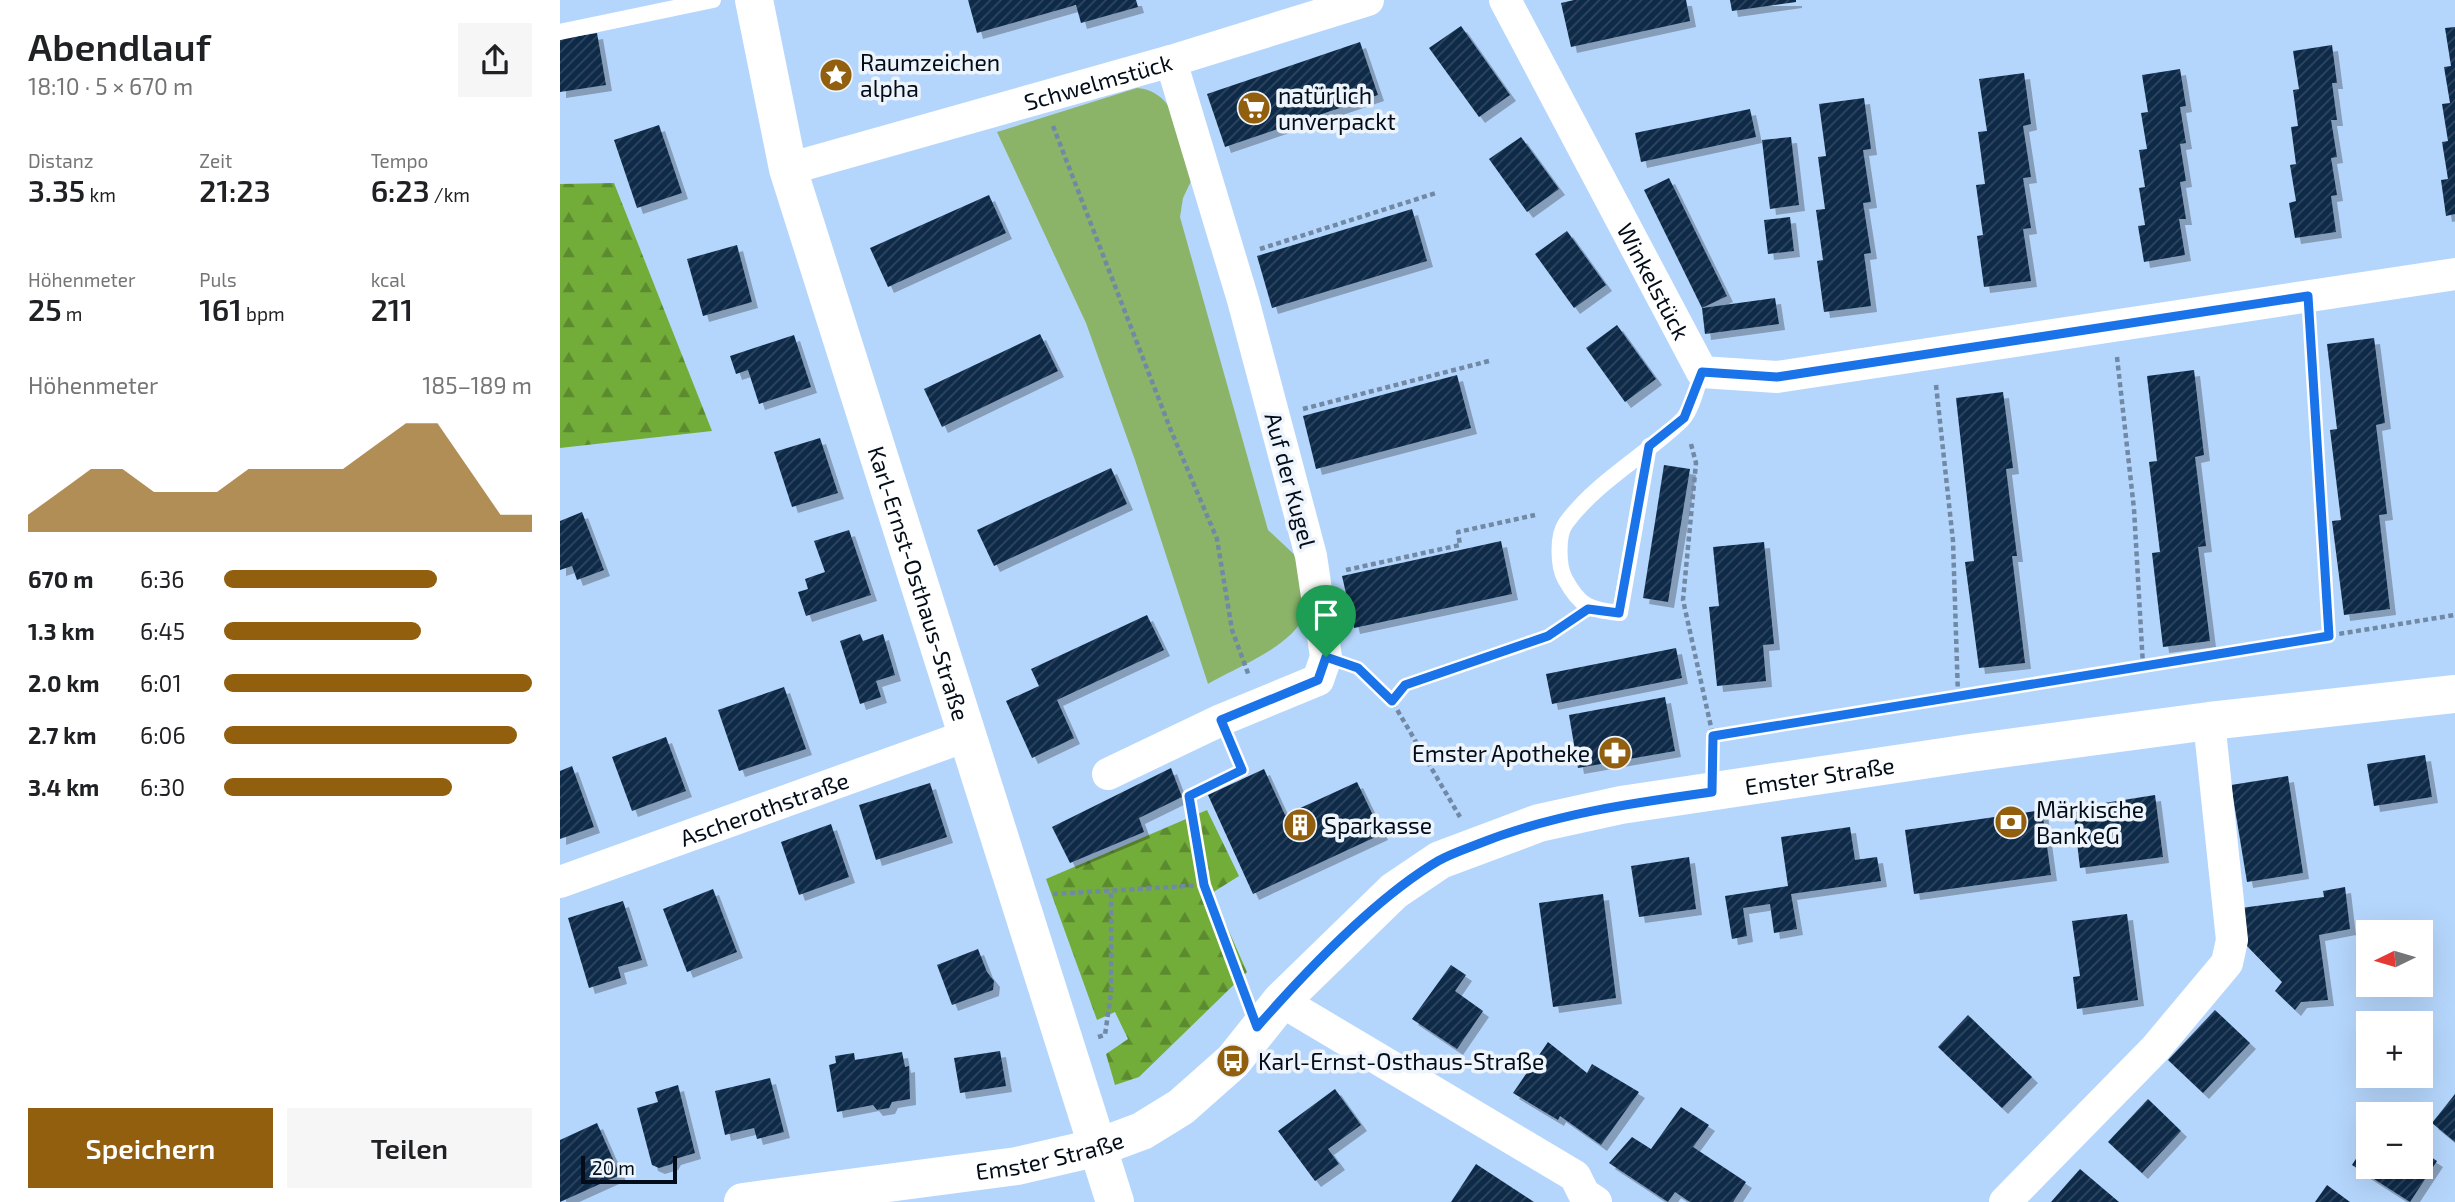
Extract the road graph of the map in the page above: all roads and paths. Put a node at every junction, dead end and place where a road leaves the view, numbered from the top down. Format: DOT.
graph roads {
  1 [pos="713,0"];
  2 [pos="754,0"];
  3 [pos="1368,0"];
  4 [pos="1505,0"];
  5 [pos="560,32"];
  6 [pos="1171,61"];
  7 [pos="1043,97"];
  8 [pos="788,169"];
  9 [pos="1436,193"];
  10 [pos="1230,258"];
  11 [pos="2455,274"];
  12 [pos="2308,296"];
  13 [pos="2113,325"];
  14 [pos="1933,352"];
  15 [pos="1489,361"];
  16 [pos="1702,372"];
  17 [pos="1275,417"];
  18 [pos="1684,418"];
  19 [pos="1649,446"];
  20 [pos="1535,515"];
  21 [pos="1316,577"];
  22 [pos="1588,609"];
  23 [pos="2455,615"];
  24 [pos="2329,636"];
  25 [pos="1326,657"];
  26 [pos="2143,666"];
  27 [pos="2455,694"];
  28 [pos="1958,696"];
  29 [pos="1392,701"];
  30 [pos="1258,704"];
  31 [pos="1221,720"];
  32 [pos="2209,721"];
  33 [pos="969,735"];
  34 [pos="1713,736"];
  35 [pos="1108,774"];
  36 [pos="1712,792"];
  37 [pos="1476,845"];
  38 [pos="560,882"];
  39 [pos="1204,885"];
  40 [pos="1111,889"];
  41 [pos="1059,892"];
  42 [pos="1109,1010"];
  43 [pos="1269,1014"];
  44 [pos="1098,1147"];
  45 [pos="756,1200"];
  46 [pos="1115,1202"];
  47 [pos="1595,1202"];
  48 [pos="2005,1202"];
  1 -- 5 [label="lane"];
  2 -- 8 [label="street, Karl-Ernst-Osthaus-Straße"];
  3 -- 6 [label="street, Schwelmstück"];
  4 -- 16 [label="street, Winkelstück"];
  6 -- 7 [label="street, Schwelmstück"];
  6 -- 10 [label="street, Auf der Kugel"];
  7 -- 8 [label="street, Schwelmstück"];
  7 -- 30 [label="path"];
  8 -- 33 [label="street, Karl-Ernst-Osthaus-Straße"];
  9 -- 10 [label="path"];
  10 -- 17 [label="street, Auf der Kugel"];
  11 -- 12 [label="street"];
  12 -- 13 [label="street"];
  12 -- 24 [label="path"];
  13 -- 14 [label="street"];
  13 -- 26 [label="path"];
  14 -- 16 [label="street"];
  14 -- 28 [label="path"];
  15 -- 17 [label="path"];
  16 -- 18 [label="lane"];
  17 -- 21 [label="street, Auf der Kugel"];
  18 -- 19 [label="lane"];
  18 -- 34 [label="path"];
  19 -- 22 [label="lane"];
  19 -- 22 [label="lane"];
  20 -- 21 [label="path"];
  21 -- 25 [label="street, Auf der Kugel"];
  22 -- 29 [label="path"];
  23 -- 24 [label="path"];
  24 -- 26 [label="path"];
  25 -- 29 [label="path"];
  25 -- 30 [label="street"];
  26 -- 28 [label="path"];
  27 -- 32 [label="street, Emster Straße"];
  28 -- 34 [label="path"];
  29 -- 37 [label="path"];
  30 -- 31 [label="street"];
  31 -- 35 [label="street"];
  31 -- 39 [label="path"];
  32 -- 36 [label="street, Emster Straße"];
  32 -- 48 [label="street"];
  33 -- 38 [label="street, Ascherothstraße"];
  33 -- 44 [label="street, Karl-Ernst-Osthaus-Straße"];
  34 -- 36 [label="path"];
  36 -- 37 [label="street, Emster Straße"];
  37 -- 43 [label="street, Emster Straße"];
  39 -- 40 [label="path"];
  39 -- 43 [label="path"];
  40 -- 41 [label="path"];
  40 -- 42 [label="path"];
  43 -- 44 [label="street, Emster Straße"];
  43 -- 47 [label="street"];
  44 -- 45 [label="street, Emster Straße"];
  44 -- 46 [label="street, Karl-Ernst-Osthaus-Straße"];
}
